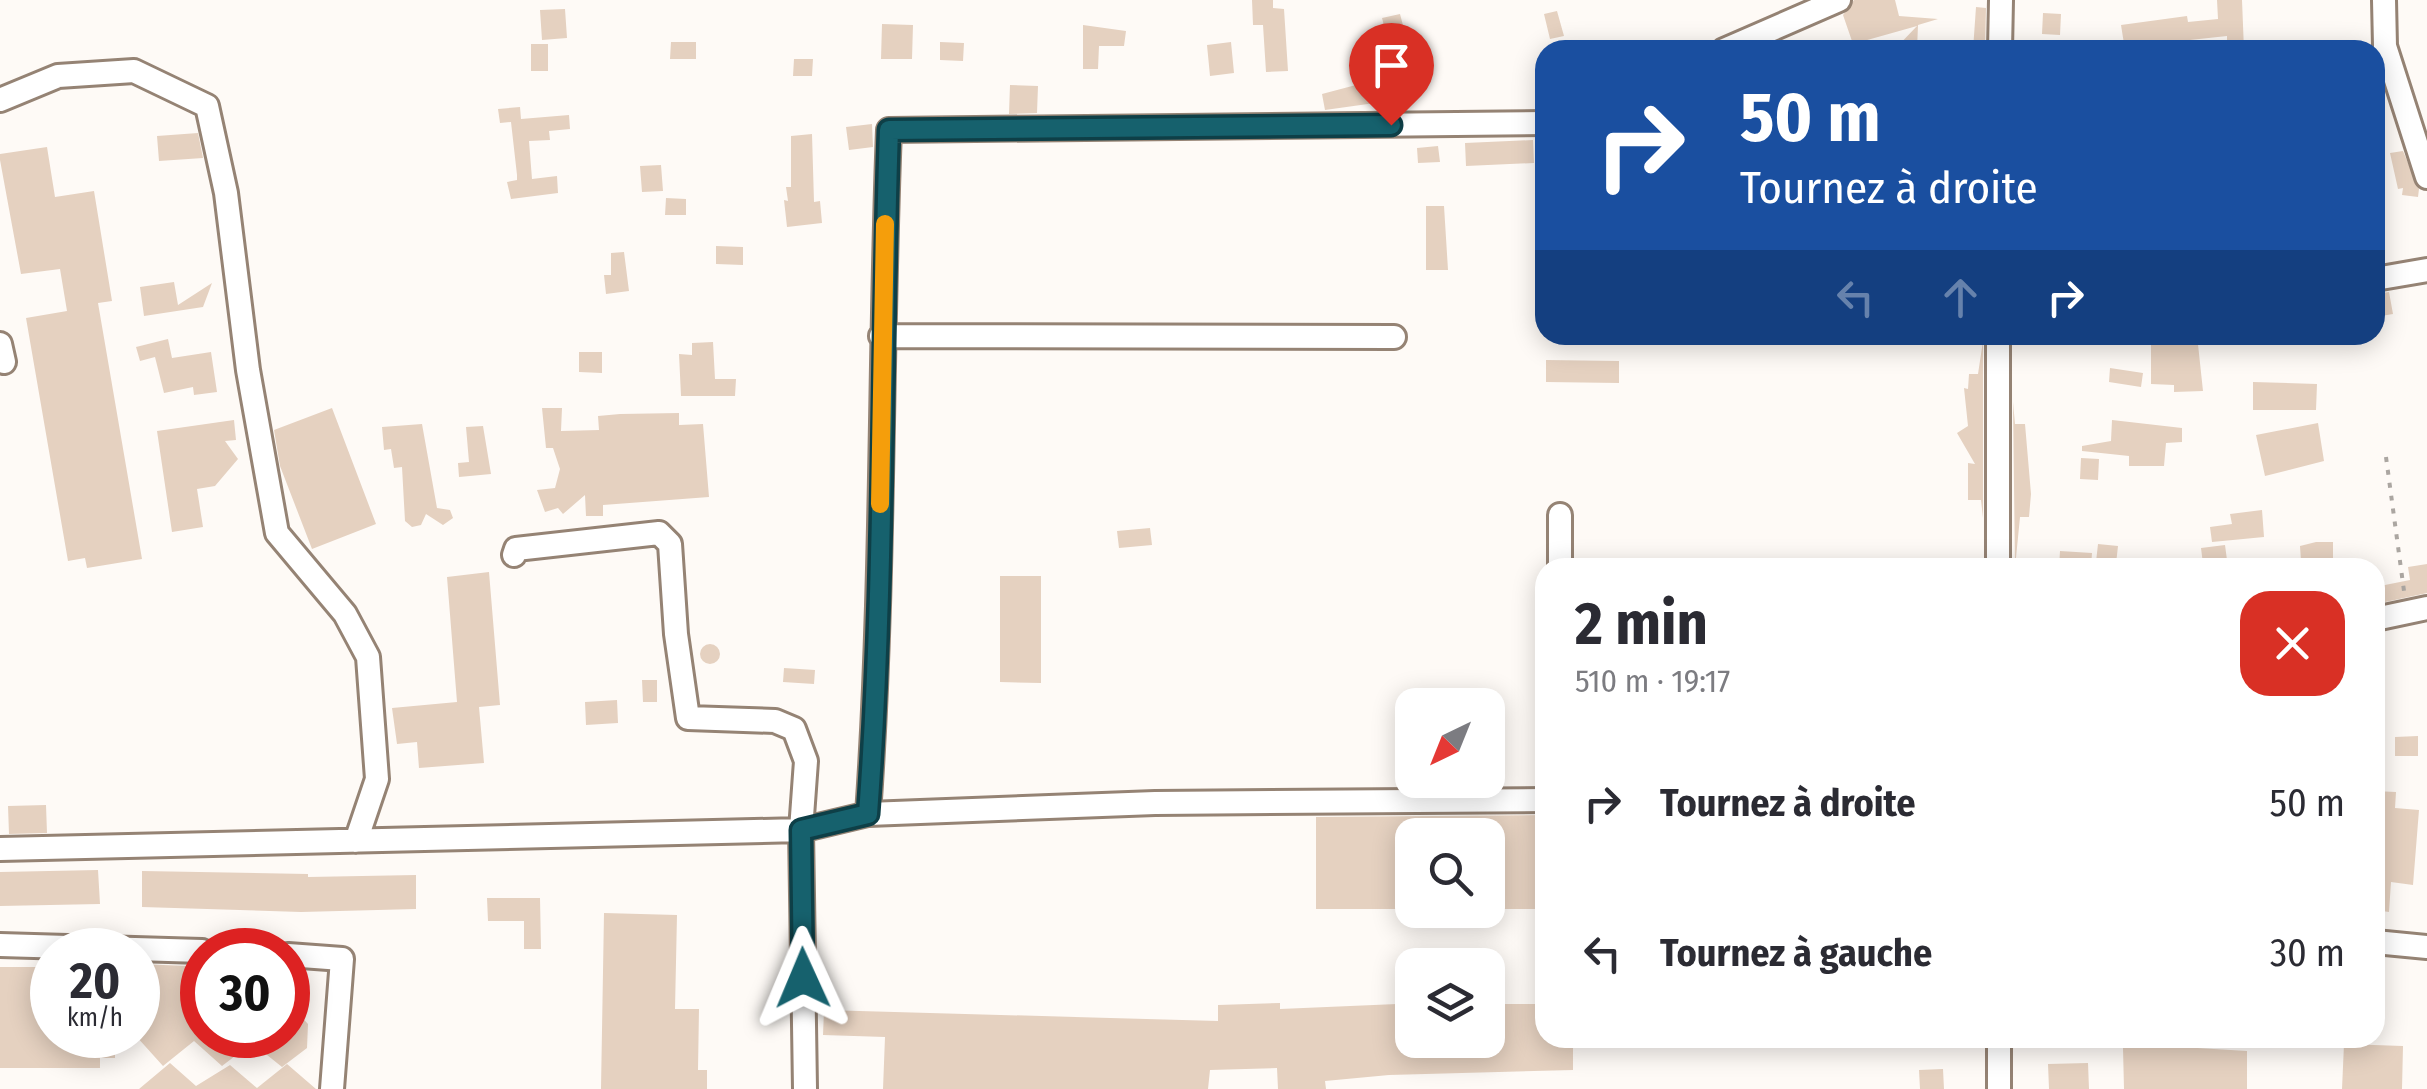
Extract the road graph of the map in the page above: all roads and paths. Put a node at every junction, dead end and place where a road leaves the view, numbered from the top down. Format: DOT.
graph roads {
  1 [pos="1839,0"];
  2 [pos="2001,0"];
  3 [pos="2384,0"];
  4 [pos="1747,40"];
  5 [pos="2000,40"];
  6 [pos="2385,40"];
  7 [pos="2385,46"];
  8 [pos="0,100"];
  9 [pos="1535,123"];
  10 [pos="2427,177"];
  11 [pos="2427,270"];
  12 [pos="2385,277"];
  13 [pos="881,336"];
  14 [pos="1394,337"];
  15 [pos="1998,345"];
  16 [pos="2386,456"];
  17 [pos="1560,515"];
  18 [pos="514,556"];
  19 [pos="1560,558"];
  20 [pos="1998,558"];
  21 [pos="2417,611"];
  22 [pos="2385,617"];
  23 [pos="1535,800"];
  24 [pos="868,814"];
  25 [pos="801,830"];
  26 [pos="356,841"];
  27 [pos="0,849"];
  28 [pos="2385,943"];
  29 [pos="0,945"];
  30 [pos="2427,948"];
  31 [pos="180,950"];
  32 [pos="310,957"];
  33 [pos="1999,1048"];
  34 [pos="332,1089"];
  35 [pos="805,1089"];
  36 [pos="1999,1089"];
  1 -- 4 [label="street"];
  2 -- 5 [label="street"];
  3 -- 6 [label="street"];
  7 -- 10 [label="street"];
  8 -- 26 [label="street"];
  9 -- 13 [label="street"];
  11 -- 12 [label="street"];
  13 -- 14 [label="street"];
  13 -- 24 [label="street"];
  15 -- 20 [label="street"];
  16 -- 21 [label="path"];
  17 -- 19 [label="street"];
  18 -- 25 [label="street"];
  21 -- 22 [label="street"];
  23 -- 24 [label="street"];
  24 -- 25 [label="street"];
  25 -- 26 [label="street"];
  25 -- 35 [label="street"];
  26 -- 27 [label="street"];
  28 -- 30 [label="street"];
  29 -- 31 [label="street"];
  32 -- 34 [label="street"];
  33 -- 36 [label="street"];
}
